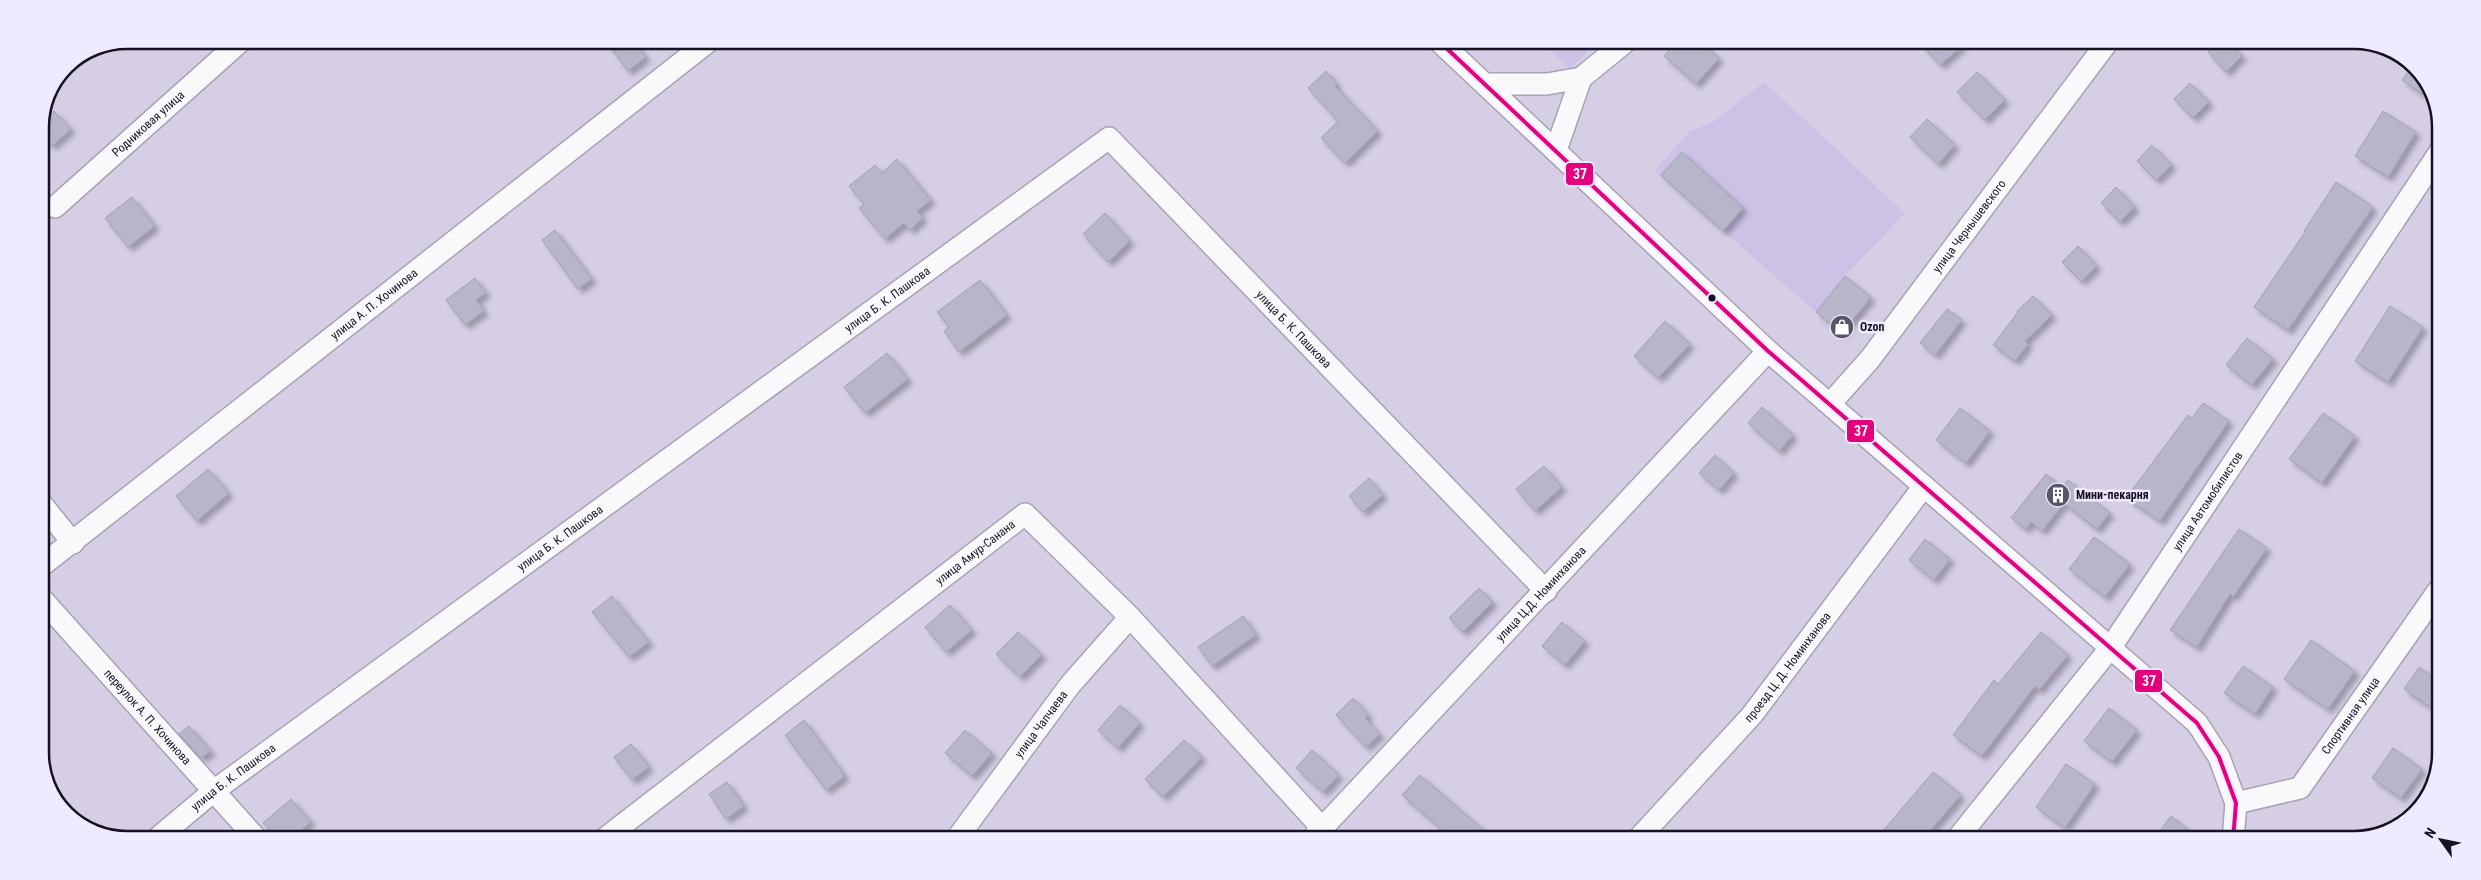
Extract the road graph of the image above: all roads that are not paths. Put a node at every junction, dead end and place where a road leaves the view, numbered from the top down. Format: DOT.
graph roads {
  1 [pos="232,49"];
  2 [pos="699,49"];
  3 [pos="1448,49"];
  4 [pos="1617,49"];
  5 [pos="2102,49"];
  6 [pos="1581,78"];
  7 [pos="1487,84"];
  8 [pos="1556,150"];
  9 [pos="2432,164"];
  10 [pos="55,207"];
  11 [pos="1768,351"];
  12 [pos="1830,404"];
  13 [pos="1924,486"];
  14 [pos="49,513"];
  15 [pos="73,544"];
  16 [pos="49,561"];
  17 [pos="1546,590"];
  18 [pos="2432,600"];
  19 [pos="49,607"];
  20 [pos="1130,617"];
  21 [pos="2110,647"];
  22 [pos="215,790"];
  23 [pos="2236,803"];
  24 [pos="166,831"];
  25 [pos="250,831"];
  26 [pos="614,831"];
  27 [pos="962,831"];
  28 [pos="1316,831"];
  29 [pos="1320,831"];
  30 [pos="1644,831"];
  31 [pos="1963,831"];
  32 [pos="2234,831"];
  1 -- 10 [label="street, Родниковая улица"];
  2 -- 15 [label="street, улица А. П. Хочинова"];
  3 -- 7 [label="street"];
  4 -- 6 [label="street"];
  5 -- 12 [label="street, улица Чернышевского"];
  6 -- 7 [label="street"];
  6 -- 8 [label="street"];
  7 -- 8 [label="street"];
  8 -- 11 [label="street"];
  9 -- 21 [label="street, улица Автомобилистов"];
  11 -- 12 [label="street"];
  11 -- 17 [label="street, улица Ц.Д. Номинханова"];
  12 -- 13 [label="street"];
  13 -- 21 [label="street"];
  13 -- 30 [label="street, проезд Ц. Д. Номинханова"];
  14 -- 15 [label="street"];
  15 -- 16 [label="street, улица А. П. Хочинова"];
  17 -- 22 [label="street, улица Б. К. Пашкова"];
  17 -- 29 [label="street, улица Ц.Д. Номинханова"];
  18 -- 23 [label="street, Спортивная улица"];
  19 -- 22 [label="street, переулок А. П. Хочинова"];
  20 -- 26 [label="street, улица Амур-Санана"];
  20 -- 27 [label="street, улица Чапчаева"];
  20 -- 28 [label="street, улица Амур-Санана"];
  21 -- 23 [label="street"];
  21 -- 31 [label="street, улица Автомобилистов"];
  22 -- 24 [label="street, улица Б. К. Пашкова"];
  22 -- 25 [label="street, переулок А. П. Хочинова"];
  23 -- 32 [label="street"];
}
